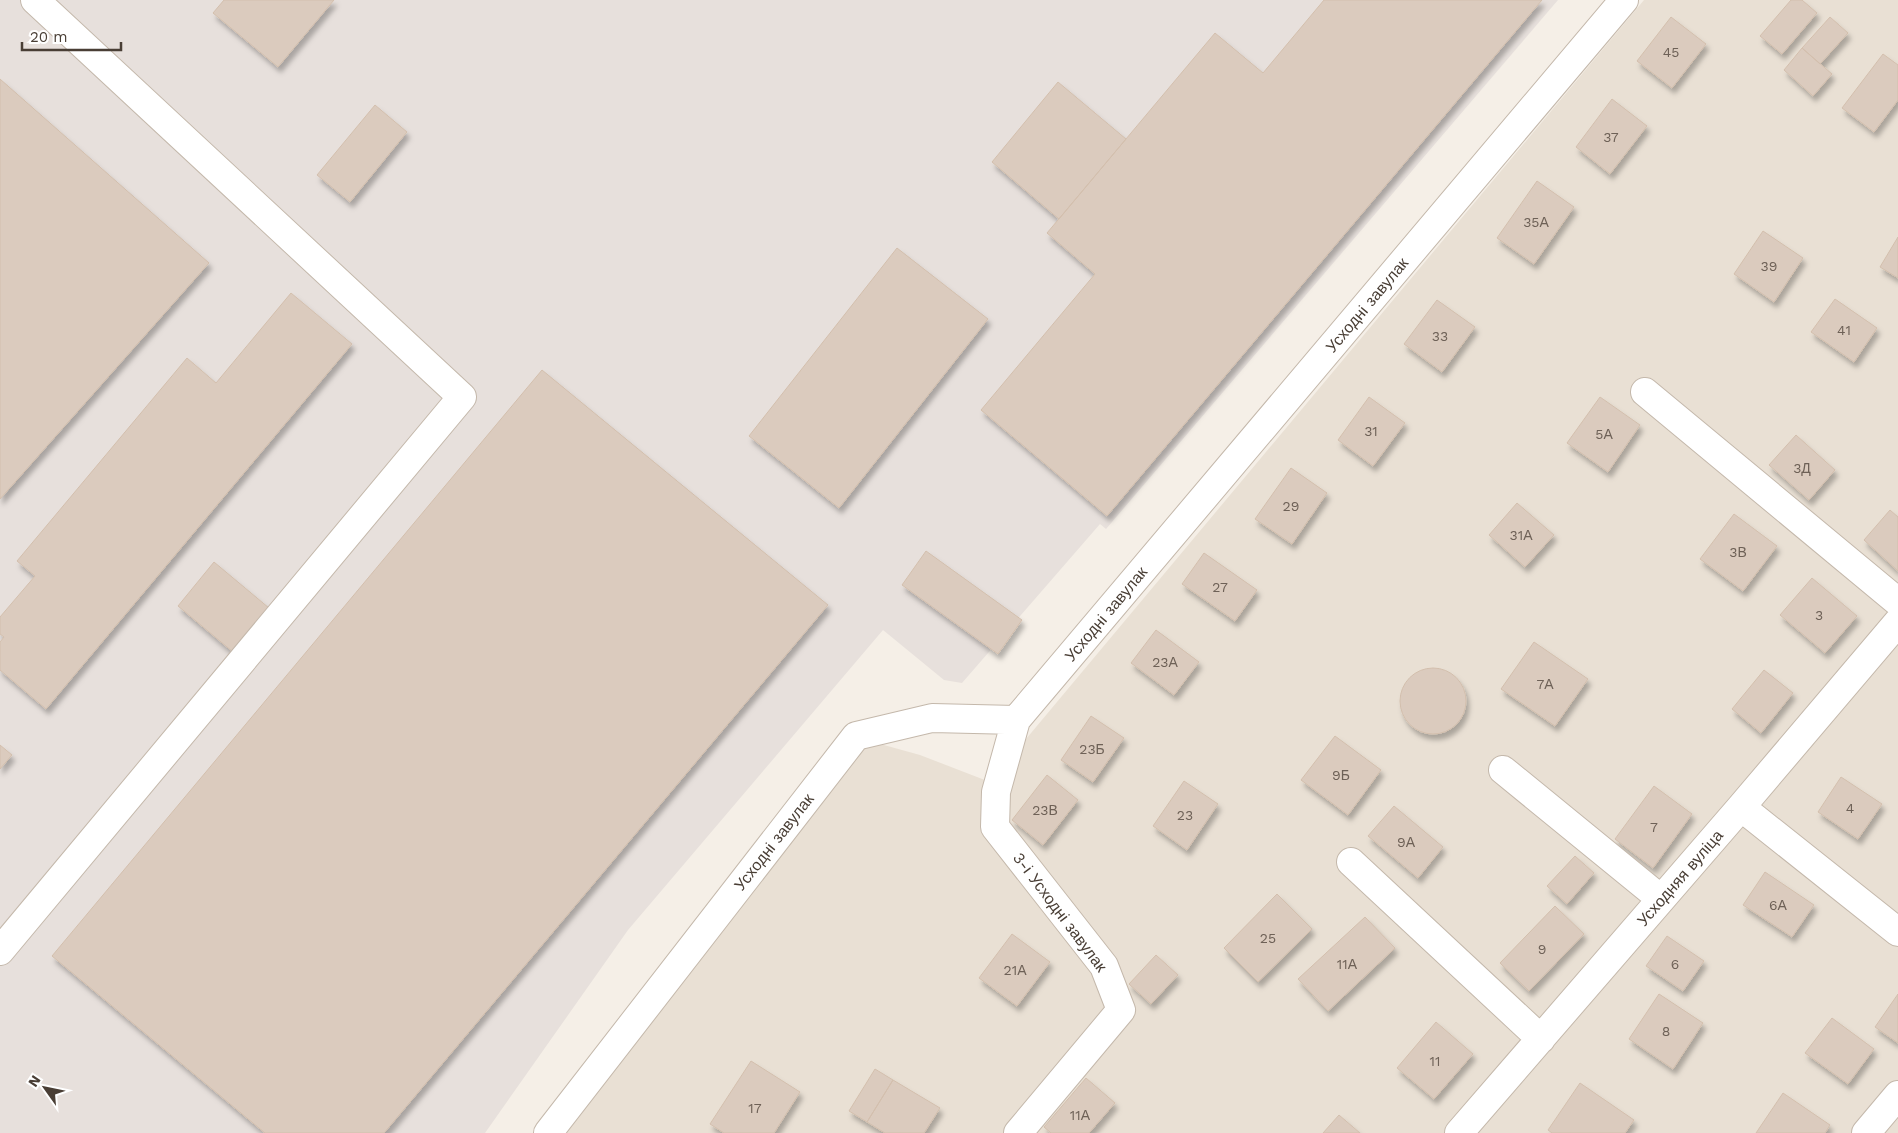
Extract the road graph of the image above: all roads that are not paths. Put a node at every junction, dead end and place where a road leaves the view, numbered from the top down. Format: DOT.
graph roads {
  1 [pos="35,0"];
  2 [pos="1624,0"];
  3 [pos="1644,392"];
  4 [pos="1898,602"];
  5 [pos="1898,622"];
  6 [pos="1016,720"];
  7 [pos="1503,770"];
  8 [pos="1741,807"];
  9 [pos="1351,862"];
  10 [pos="1661,899"];
  11 [pos="1898,932"];
  12 [pos="0,951"];
  13 [pos="1541,1039"];
  14 [pos="1898,1095"];
  15 [pos="548,1133"];
  16 [pos="1018,1133"];
  17 [pos="1459,1133"];
  18 [pos="1866,1133"];
  1 -- 12 [label="street"];
  2 -- 6 [label="street, Усходні завулак"];
  3 -- 4 [label="street"];
  5 -- 8 [label="street, Усходняя вуліца"];
  6 -- 15 [label="street, Усходні завулак"];
  6 -- 16 [label="street, 3-і Усходні завулак"];
  7 -- 10 [label="street"];
  8 -- 10 [label="street, Усходняя вуліца"];
  8 -- 11 [label="street"];
  9 -- 13 [label="street"];
  10 -- 13 [label="street, Усходняя вуліца"];
  13 -- 17 [label="street, Усходняя вуліца"];
  14 -- 18 [label="street"];
}
